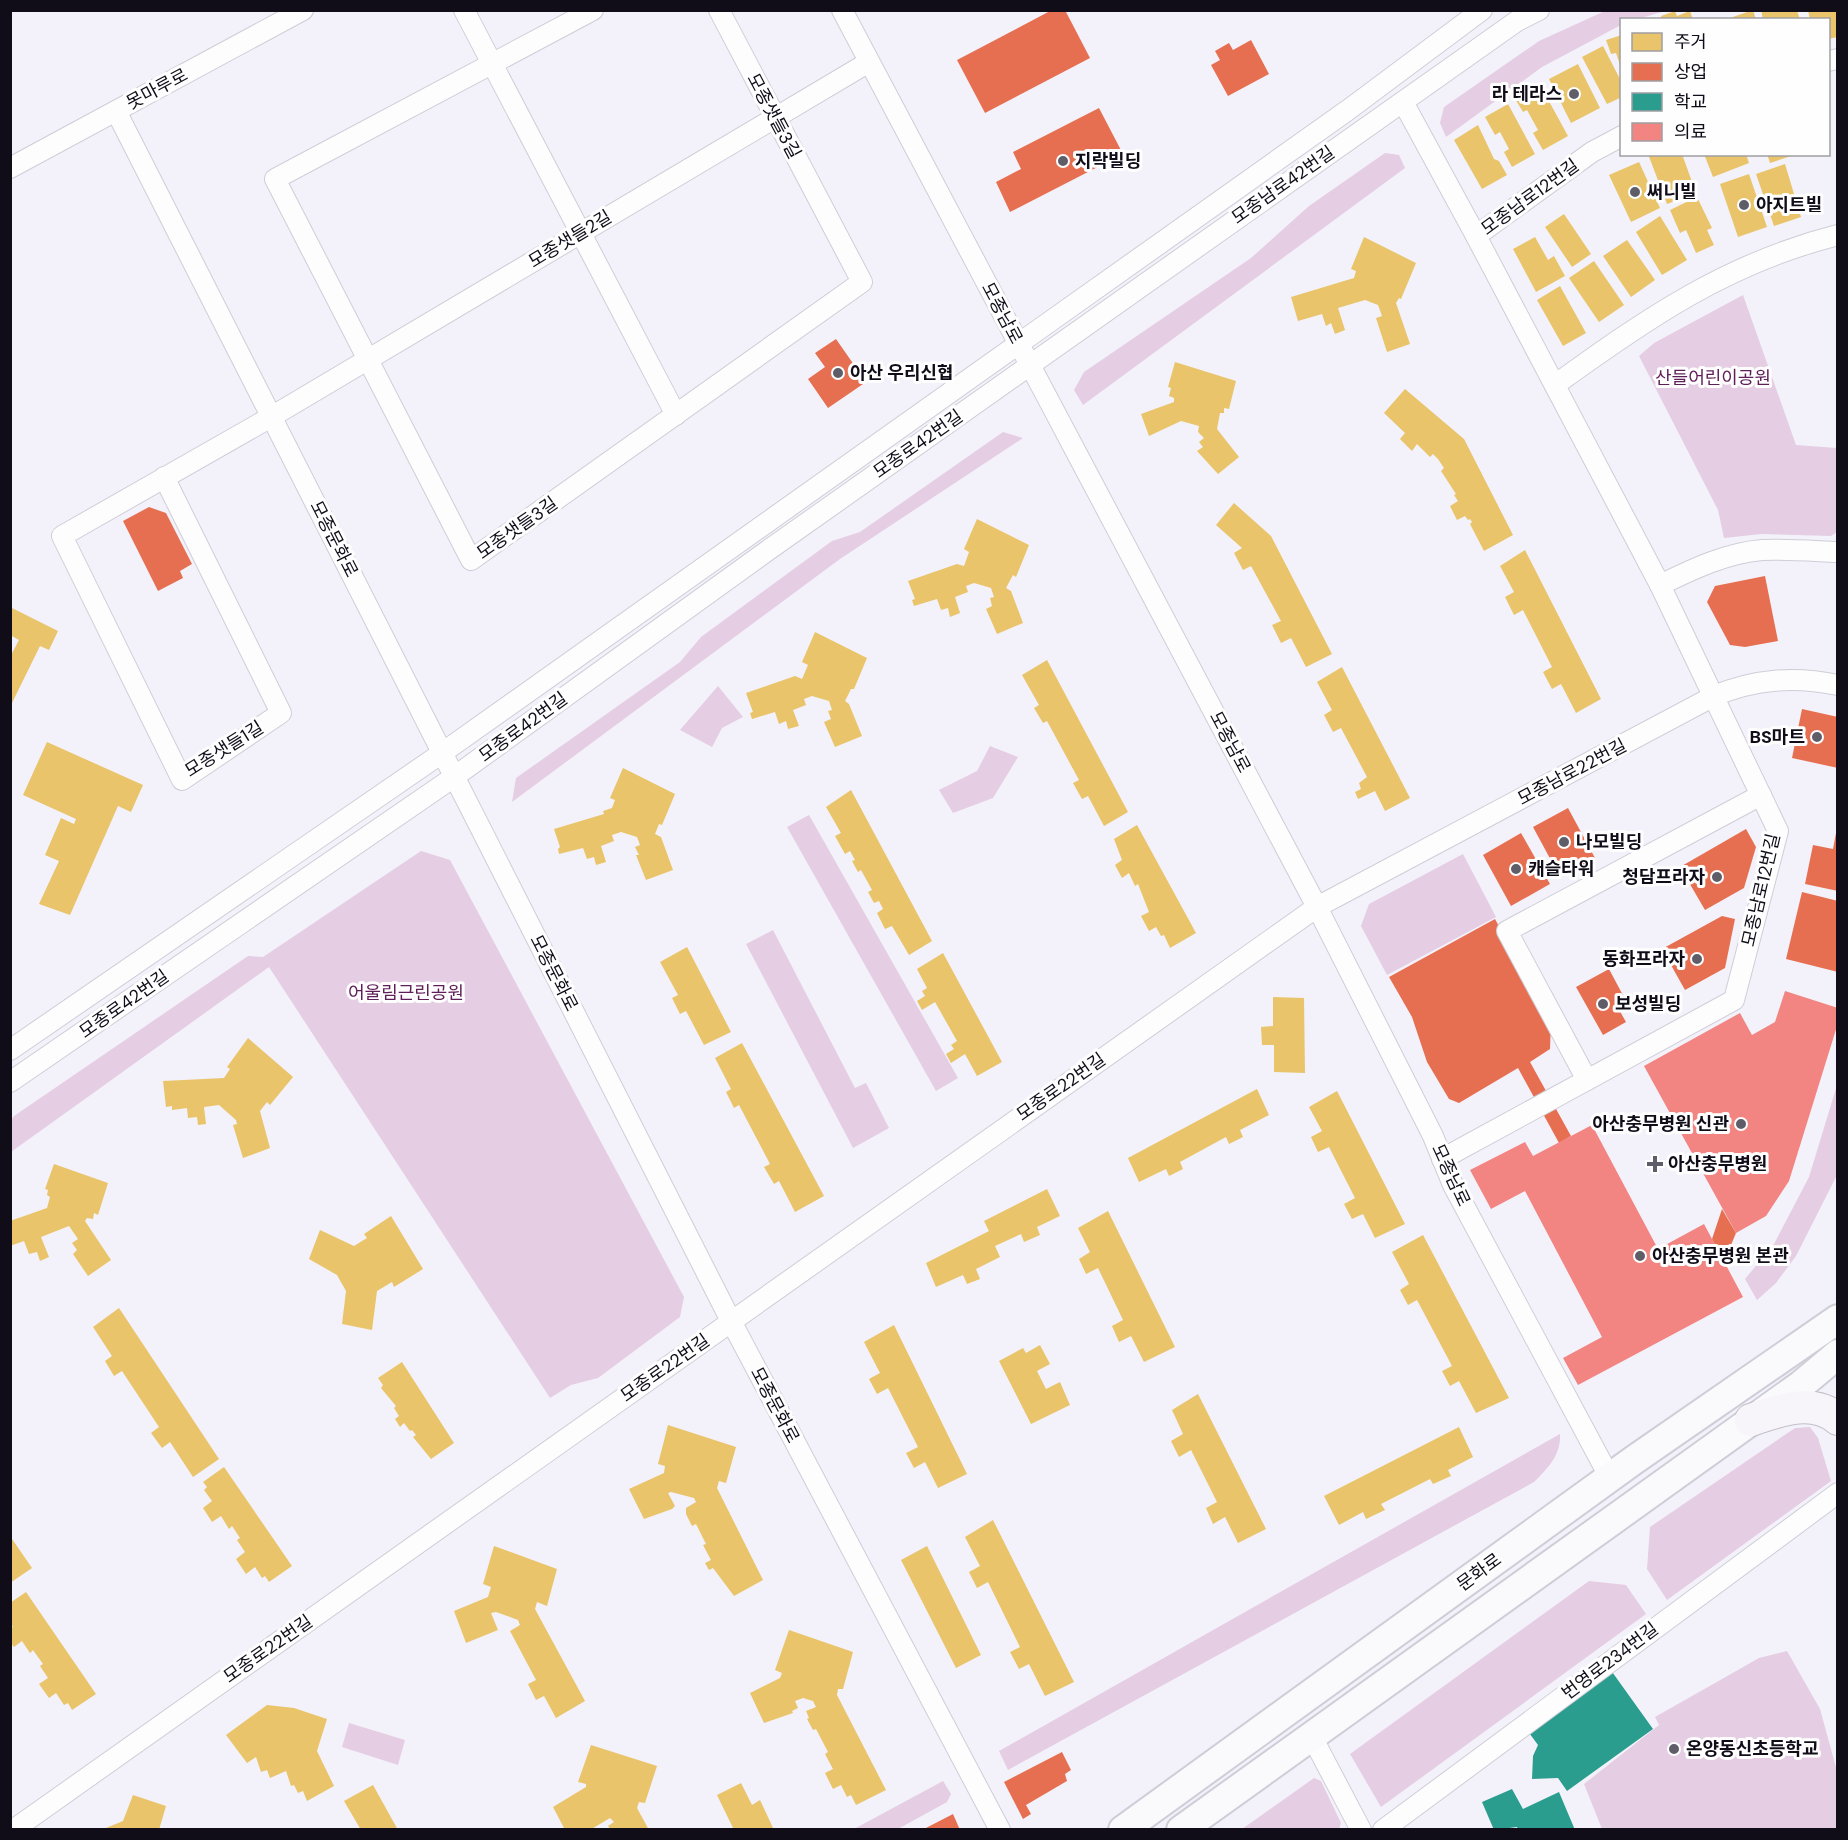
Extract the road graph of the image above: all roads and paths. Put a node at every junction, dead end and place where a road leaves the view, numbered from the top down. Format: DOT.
graph roads {
  1 [pos="303,10"];
  2 [pos="464,10"];
  3 [pos="593,10"];
  4 [pos="719,10"];
  5 [pos="842,10"];
  6 [pos="1482,10"];
  7 [pos="1539,10"];
  8 [pos="869,62"];
  9 [pos="492,64"];
  10 [pos="1403,102"];
  11 [pos="116,111"];
  12 [pos="775,117"];
  13 [pos="1620,137"];
  14 [pos="10,168"];
  15 [pos="581,233"];
  16 [pos="1838,235"];
  17 [pos="1476,236"];
  18 [pos="1019,344"];
  19 [pos="368,359"];
  20 [pos="1030,364"];
  21 [pos="1555,385"];
  22 [pos="676,415"];
  23 [pos="271,417"];
  24 [pos="165,477"];
  25 [pos="1838,552"];
  26 [pos="1660,585"];
  27 [pos="1838,685"];
  28 [pos="1714,696"];
  29 [pos="442,753"];
  30 [pos="454,777"];
  31 [pos="1761,795"];
  32 [pos="1317,907"];
  33 [pos="10,1050"];
  34 [pos="1587,1080"];
  35 [pos="10,1082"];
  36 [pos="1443,1159"];
  37 [pos="1838,1319"];
  38 [pos="731,1321"];
  39 [pos="1838,1354"];
  40 [pos="1838,1419"];
  41 [pos="1751,1420"];
  42 [pos="1610,1478"];
  43 [pos="1838,1493"];
  44 [pos="1311,1735"];
  45 [pos="13,1830"];
  46 [pos="1000,1830"];
  47 [pos="1123,1830"];
  48 [pos="1181,1830"];
  49 [pos="1361,1830"];
  50 [pos="1383,1830"];
  1 -- 11 [label="street, 못마루로"];
  2 -- 9 [label="street"];
  3 -- 9 [label="street, 모종샛들3길"];
  4 -- 12 [label="street, 모종샛들3길"];
  5 -- 8 [label="street, 모종남로"];
  6 -- 18 [label="street, 모종남로42번길"];
  7 -- 10 [label="street, 모종남로42번길"];
  8 -- 12 [label="street, 모종샛들2길"];
  8 -- 18 [label="street, 모종남로"];
  9 -- 15 [label="street"];
  9 -- 19 [label="street, 모종샛들3길"];
  10 -- 17 [label="street, 모종남로12번길"];
  10 -- 20 [label="street, 모종남로42번길"];
  11 -- 14 [label="street, 못마루로"];
  11 -- 23 [label="street, 모종문화로"];
  12 -- 15 [label="street, 모종샛들2길"];
  12 -- 22 [label="street, 모종샛들3길"];
  13 -- 17 [label="street, 모종남로12번길"];
  15 -- 19 [label="street, 모종샛들2길"];
  15 -- 22 [label="street"];
  16 -- 21 [label="street"];
  17 -- 21 [label="street, 모종남로12번길"];
  18 -- 20 [label="street, 모종남로"];
  18 -- 29 [label="street, 모종로42번길"];
  19 -- 22 [label="street, 모종샛들3길"];
  19 -- 23 [label="street, 모종샛들2길"];
  20 -- 30 [label="street, 모종로42번길"];
  20 -- 32 [label="street, 모종남로"];
  21 -- 26 [label="street, 모종남로12번길"];
  23 -- 24 [label="street, 모종샛들1길"];
  23 -- 29 [label="street, 모종문화로"];
  24 -- 24 [label="street, 모종샛들1길"];
  25 -- 26 [label="street"];
  26 -- 28 [label="street, 모종남로12번길"];
  27 -- 28 [label="street, 모종남로22번길"];
  28 -- 31 [label="street, 모종남로12번길"];
  28 -- 32 [label="street, 모종남로22번길"];
  29 -- 30 [label="street, 모종문화로"];
  29 -- 33 [label="street, 모종로42번길"];
  30 -- 35 [label="street, 모종로42번길"];
  30 -- 38 [label="street, 모종문화로"];
  31 -- 34 [label="street, 모종남로12번길"];
  31 -- 34 [label="street"];
  32 -- 36 [label="street, 모종남로"];
  32 -- 38 [label="street, 모종로22번길"];
  34 -- 36 [label="street, 모종남로12번길"];
  36 -- 42 [label="street, 모종남로"];
  37 -- 42 [label="main road, 문화로"];
  38 -- 45 [label="street, 모종로22번길"];
  38 -- 46 [label="street, 모종문화로"];
  39 -- 41 [label="main road, 문화로"];
  40 -- 41 [label="main road"];
  41 -- 44 [label="main road, 문화로"];
  42 -- 47 [label="main road, 문화로"];
  43 -- 50 [label="street, 번영로234번길"];
  44 -- 48 [label="main road, 문화로"];
  44 -- 49 [label="street"];
}
